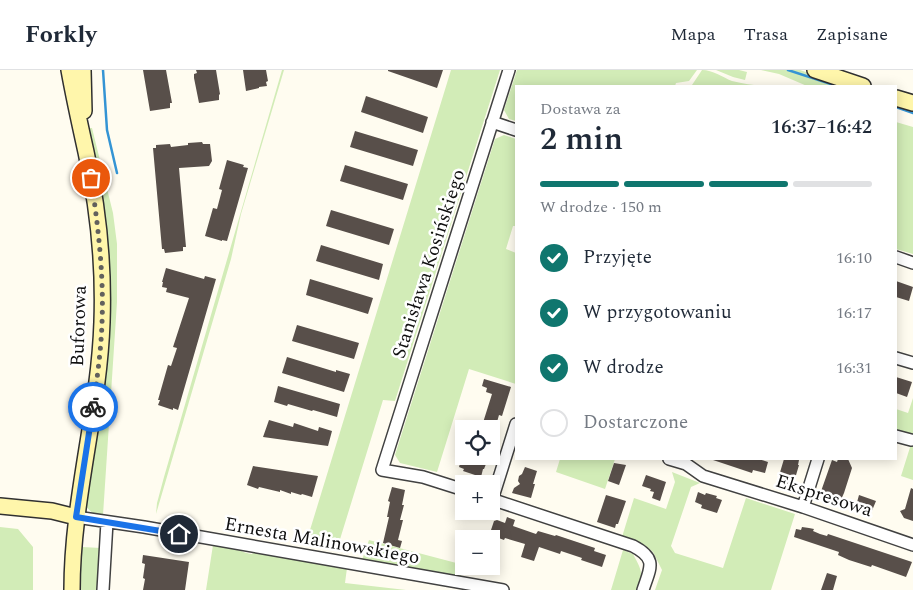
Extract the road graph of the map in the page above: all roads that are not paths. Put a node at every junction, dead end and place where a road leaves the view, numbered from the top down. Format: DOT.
graph roads {
  1 [pos="69,70"];
  2 [pos="82,70"];
  3 [pos="509,70"];
  4 [pos="815,70"];
  5 [pos="860,85"];
  6 [pos="897,98"];
  7 [pos="913,103"];
  8 [pos="492,122"];
  9 [pos="515,130"];
  10 [pos="86,152"];
  11 [pos="897,258"];
  12 [pos="913,263"];
  13 [pos="897,358"];
  14 [pos="913,363"];
  15 [pos="515,427"];
  16 [pos="897,436"];
  17 [pos="911,440"];
  18 [pos="672,460"];
  19 [pos="818,460"];
  20 [pos="500,475"];
  21 [pos="455,487"];
  22 [pos="500,503"];
  23 [pos="0,506"];
  24 [pos="802,507"];
  25 [pos="76,517"];
  26 [pos="107,522"];
  27 [pos="913,544"];
  28 [pos="484,588"];
  29 [pos="72,590"];
  30 [pos="104,590"];
  31 [pos="503,590"];
  32 [pos="643,590"];
  1 -- 10 [label="main road, Buforowa"];
  2 -- 10 [label="main road, Buforowa"];
  3 -- 8 [label="street, Stanisława Kosińskiego"];
  4 -- 5 [label="main road"];
  6 -- 7 [label="main road"];
  8 -- 9 [label="street"];
  8 -- 21 [label="street, Stanisława Kosińskiego"];
  10 -- 25 [label="main road, Buforowa"];
  11 -- 12 [label="street"];
  13 -- 14 [label="street"];
  15 -- 20 [label="street"];
  16 -- 17 [label="street"];
  18 -- 24 [label="street, Ekspresowa"];
  19 -- 24 [label="street"];
  22 -- 32 [label="street"];
  23 -- 25 [label="main road"];
  24 -- 27 [label="street, Ekspresowa"];
  25 -- 26 [label="street, Ernesta Malinowskiego"];
  25 -- 29 [label="main road, Buforowa"];
  26 -- 28 [label="street, Ernesta Malinowskiego"];
  26 -- 30 [label="street"];
  28 -- 31 [label="street, Ernesta Malinowskiego"];
}
